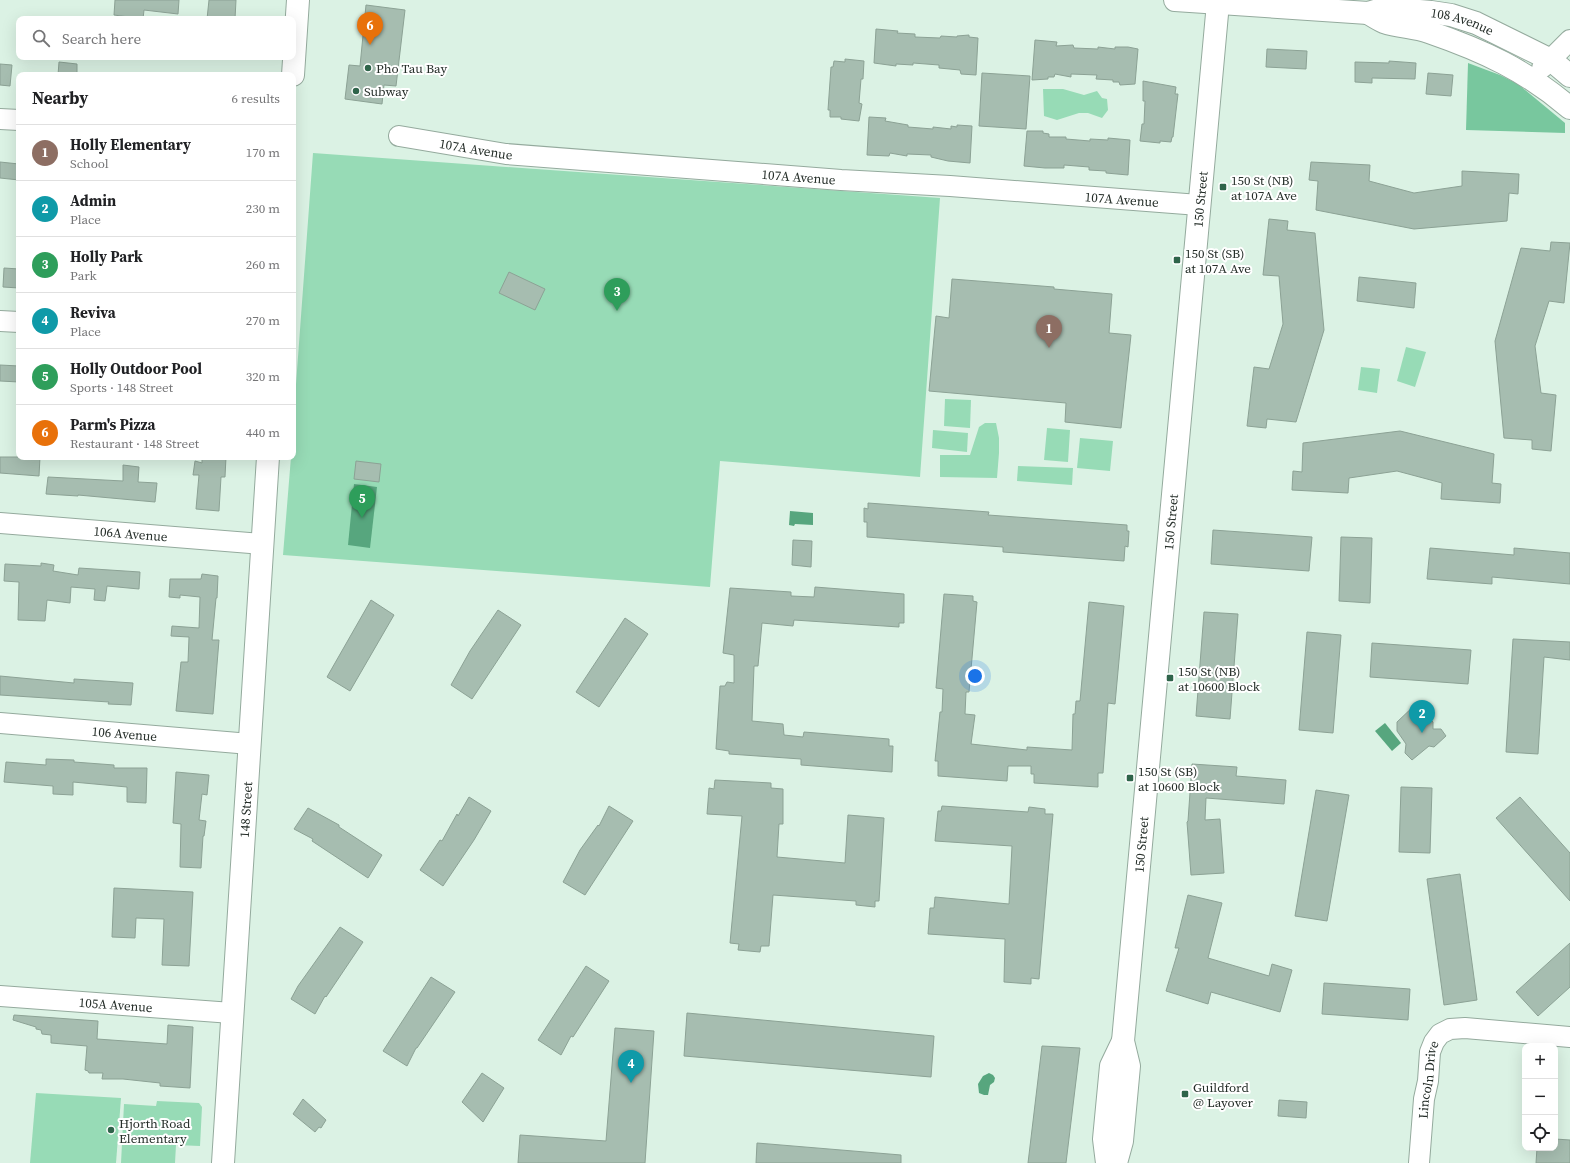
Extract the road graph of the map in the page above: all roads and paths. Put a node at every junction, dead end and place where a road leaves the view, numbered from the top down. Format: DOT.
graph roads {
  1 [pos="298,0"];
  2 [pos="1175,0"];
  3 [pos="1218,3"];
  4 [pos="1368,13"];
  5 [pos="296,30"];
  6 [pos="1570,40"];
  7 [pos="294,60"];
  8 [pos="1540,68"];
  9 [pos="293,72"];
  10 [pos="1570,76"];
  11 [pos="1570,92"];
  12 [pos="1570,108"];
  13 [pos="0,119"];
  14 [pos="16,120"];
  15 [pos="399,136"];
  16 [pos="1199,205"];
  17 [pos="0,321"];
  18 [pos="16,322"];
  19 [pos="268,460"];
  20 [pos="0,523"];
  21 [pos="262,544"];
  22 [pos="0,723"];
  23 [pos="250,744"];
  24 [pos="0,996"];
  25 [pos="232,1013"];
  26 [pos="1570,1037"];
  27 [pos="1123,1041"];
  28 [pos="223,1163"];
  29 [pos="1107,1163"];
  30 [pos="1116,1163"];
  31 [pos="1419,1163"];
  1 -- 5 [label="main road"];
  2 -- 3 [label="main road, 108 Avenue"];
  3 -- 4 [label="main road, 108 Avenue"];
  3 -- 16 [label="main road, 150 Street"];
  4 -- 8 [label="main road, 108 Avenue"];
  4 -- 8 [label="main road, 108 Avenue"];
  6 -- 8 [label="street"];
  7 -- 9 [label="main road"];
  8 -- 10 [label="main road"];
  8 -- 11 [label="main road"];
  8 -- 12 [label="main road"];
  13 -- 14 [label="street"];
  15 -- 16 [label="street, 107A Avenue"];
  16 -- 27 [label="main road, 150 Street"];
  17 -- 18 [label="street"];
  19 -- 21 [label="main road, 148 Street"];
  20 -- 21 [label="street, 106A Avenue"];
  21 -- 23 [label="main road, 148 Street"];
  22 -- 23 [label="street, 106 Avenue"];
  23 -- 25 [label="main road, 148 Street"];
  24 -- 25 [label="street, 105A Avenue"];
  25 -- 28 [label="main road, 148 Street"];
  26 -- 31 [label="street, Lincoln Drive"];
  27 -- 29 [label="main road, 150 Street"];
  27 -- 30 [label="main road, 150 Street"];
}
